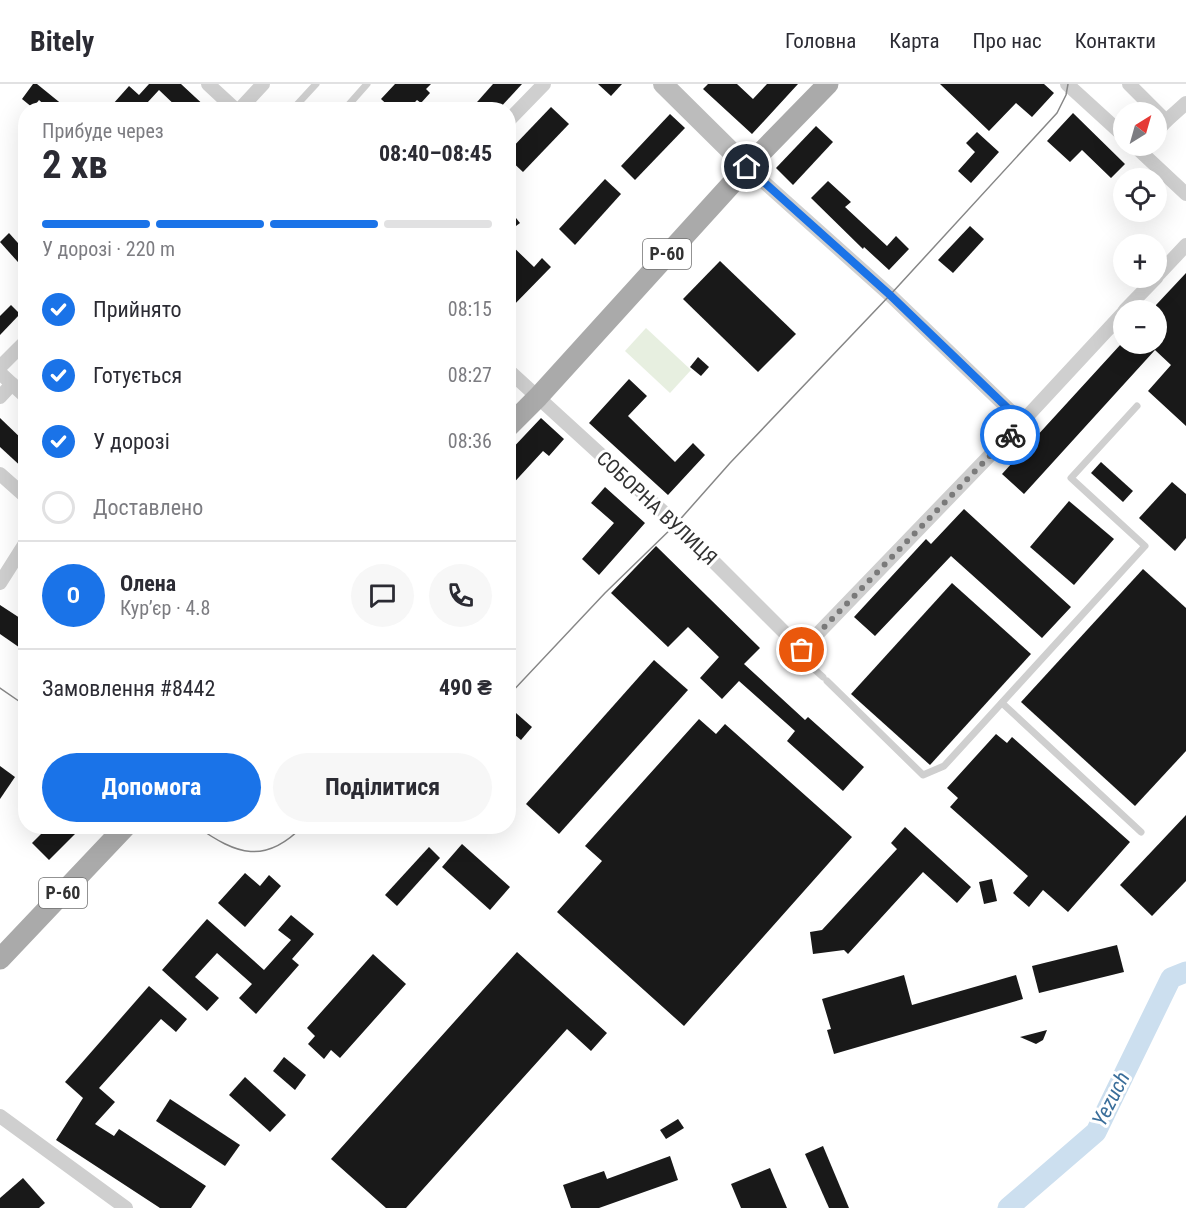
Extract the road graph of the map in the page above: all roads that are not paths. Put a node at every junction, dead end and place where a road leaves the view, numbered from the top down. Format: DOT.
graph roads {
  1 [pos="208,84"];
  2 [pos="263,84"];
  3 [pos="316,84"];
  4 [pos="367,84"];
  5 [pos="544,84"];
  6 [pos="663,84"];
  7 [pos="828,84"];
  8 [pos="1066,84"];
  9 [pos="1129,84"];
  10 [pos="229,102"];
  11 [pos="246,102"];
  12 [pos="299,102"];
  13 [pos="351,102"];
  14 [pos="1147,102"];
  15 [pos="1186,103"];
  16 [pos="516,113"];
  17 [pos="1167,120"];
  18 [pos="1113,126"];
  19 [pos="1149,156"];
  20 [pos="747,167"];
  21 [pos="1186,194"];
  22 [pos="1186,245"];
  23 [pos="1167,265"];
  24 [pos="1146,288"];
  25 [pos="1134,300"];
  26 [pos="1113,323"];
  27 [pos="18,349"];
  28 [pos="0,368"];
  29 [pos="0,373"];
  30 [pos="516,377"];
  31 [pos="12,384"];
  32 [pos="18,390"];
  33 [pos="0,397"];
  34 [pos="538,397"];
  35 [pos="1137,406"];
  36 [pos="516,419"];
  37 [pos="1022,422"];
  38 [pos="0,474"];
  39 [pos="18,490"];
  40 [pos="18,555"];
  41 [pos="0,583"];
  42 [pos="802,650"];
  43 [pos="1002,703"];
  44 [pos="1141,832"];
  45 [pos="118,834"];
  46 [pos="0,959"];
  47 [pos="0,1116"];
  48 [pos="126,1208"];
  1 -- 10 [label="street"];
  2 -- 11 [label="street"];
  3 -- 12 [label="lane"];
  4 -- 13 [label="lane"];
  5 -- 16 [label="street"];
  6 -- 20 [label="main road"];
  7 -- 20 [label="main road, Р-60"];
  8 -- 18 [label="street"];
  9 -- 14 [label="street"];
  15 -- 17 [label="street"];
  19 -- 21 [label="street"];
  20 -- 34 [label="main road, Р-60"];
  20 -- 37 [label="street"];
  22 -- 23 [label="street"];
  24 -- 25 [label="street"];
  26 -- 37 [label="street"];
  27 -- 28 [label="street"];
  29 -- 31 [label="street"];
  30 -- 34 [label="street, СОБОРНА ВУЛИЦЯ"];
  31 -- 32 [label="street"];
  31 -- 33 [label="street"];
  34 -- 36 [label="main road, Р-60"];
  34 -- 42 [label="street, СОБОРНА ВУЛИЦЯ"];
  35 -- 43 [label="lane"];
  37 -- 42 [label="street"];
  38 -- 39 [label="street"];
  40 -- 41 [label="street"];
  42 -- 43 [label="lane"];
  43 -- 44 [label="lane"];
  45 -- 46 [label="main road, Р-60"];
  47 -- 48 [label="street"];
}
